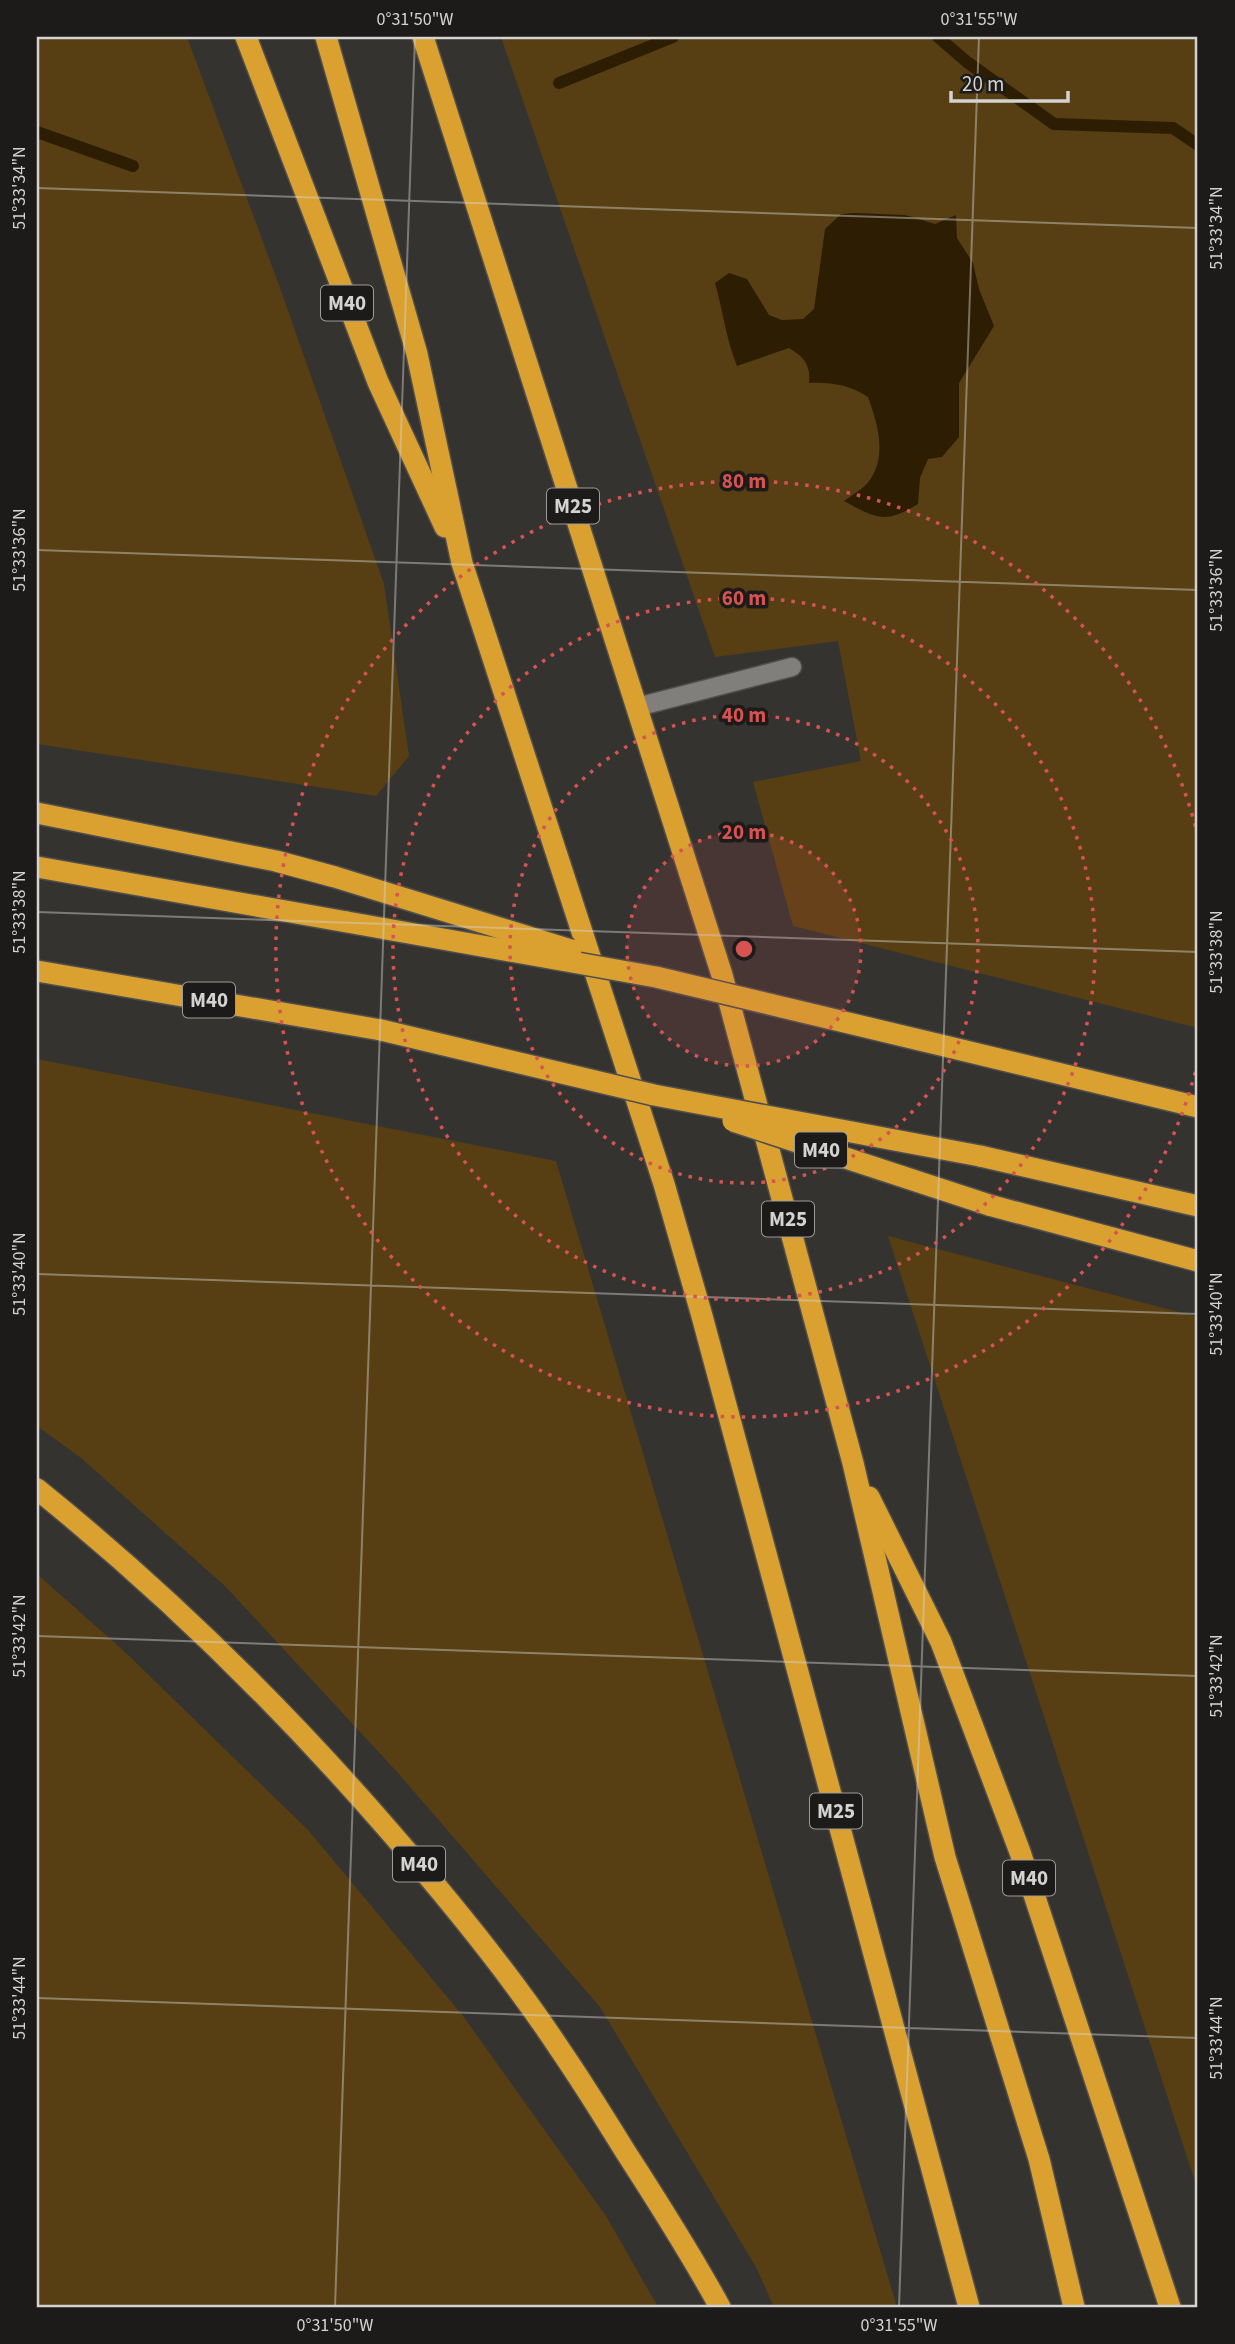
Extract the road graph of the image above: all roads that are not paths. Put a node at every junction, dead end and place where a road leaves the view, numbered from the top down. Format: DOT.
graph roads {
  1 [pos="246,37"];
  2 [pos="326,37"];
  3 [pos="423,37"];
  4 [pos="462,564"];
  5 [pos="792,667"];
  6 [pos="637,707"];
  7 [pos="37,813"];
  8 [pos="37,867"];
  9 [pos="37,971"];
  10 [pos="656,977"];
  11 [pos="654,1095"];
  12 [pos="1198,1107"];
  13 [pos="1198,1206"];
  14 [pos="1198,1261"];
  15 [pos="853,1463"];
  16 [pos="37,1489"];
  17 [pos="720,2307"];
  18 [pos="969,2307"];
  19 [pos="1074,2307"];
  20 [pos="1170,2307"];
  1 -- 4 [label="highway, M40"];
  2 -- 4 [label="highway, M25"];
  3 -- 6 [label="highway, M25"];
  4 -- 18 [label="highway, M25"];
  5 -- 6 [label="lane"];
  6 -- 15 [label="highway, M25"];
  7 -- 10 [label="highway, bridge"];
  8 -- 10 [label="highway, bridge"];
  9 -- 11 [label="highway, M40, bridge"];
  10 -- 12 [label="highway, bridge"];
  11 -- 13 [label="highway, M40, bridge"];
  11 -- 14 [label="highway, M40, bridge"];
  15 -- 19 [label="highway, M25"];
  15 -- 20 [label="highway, M40"];
  16 -- 17 [label="highway, M40"];
}
